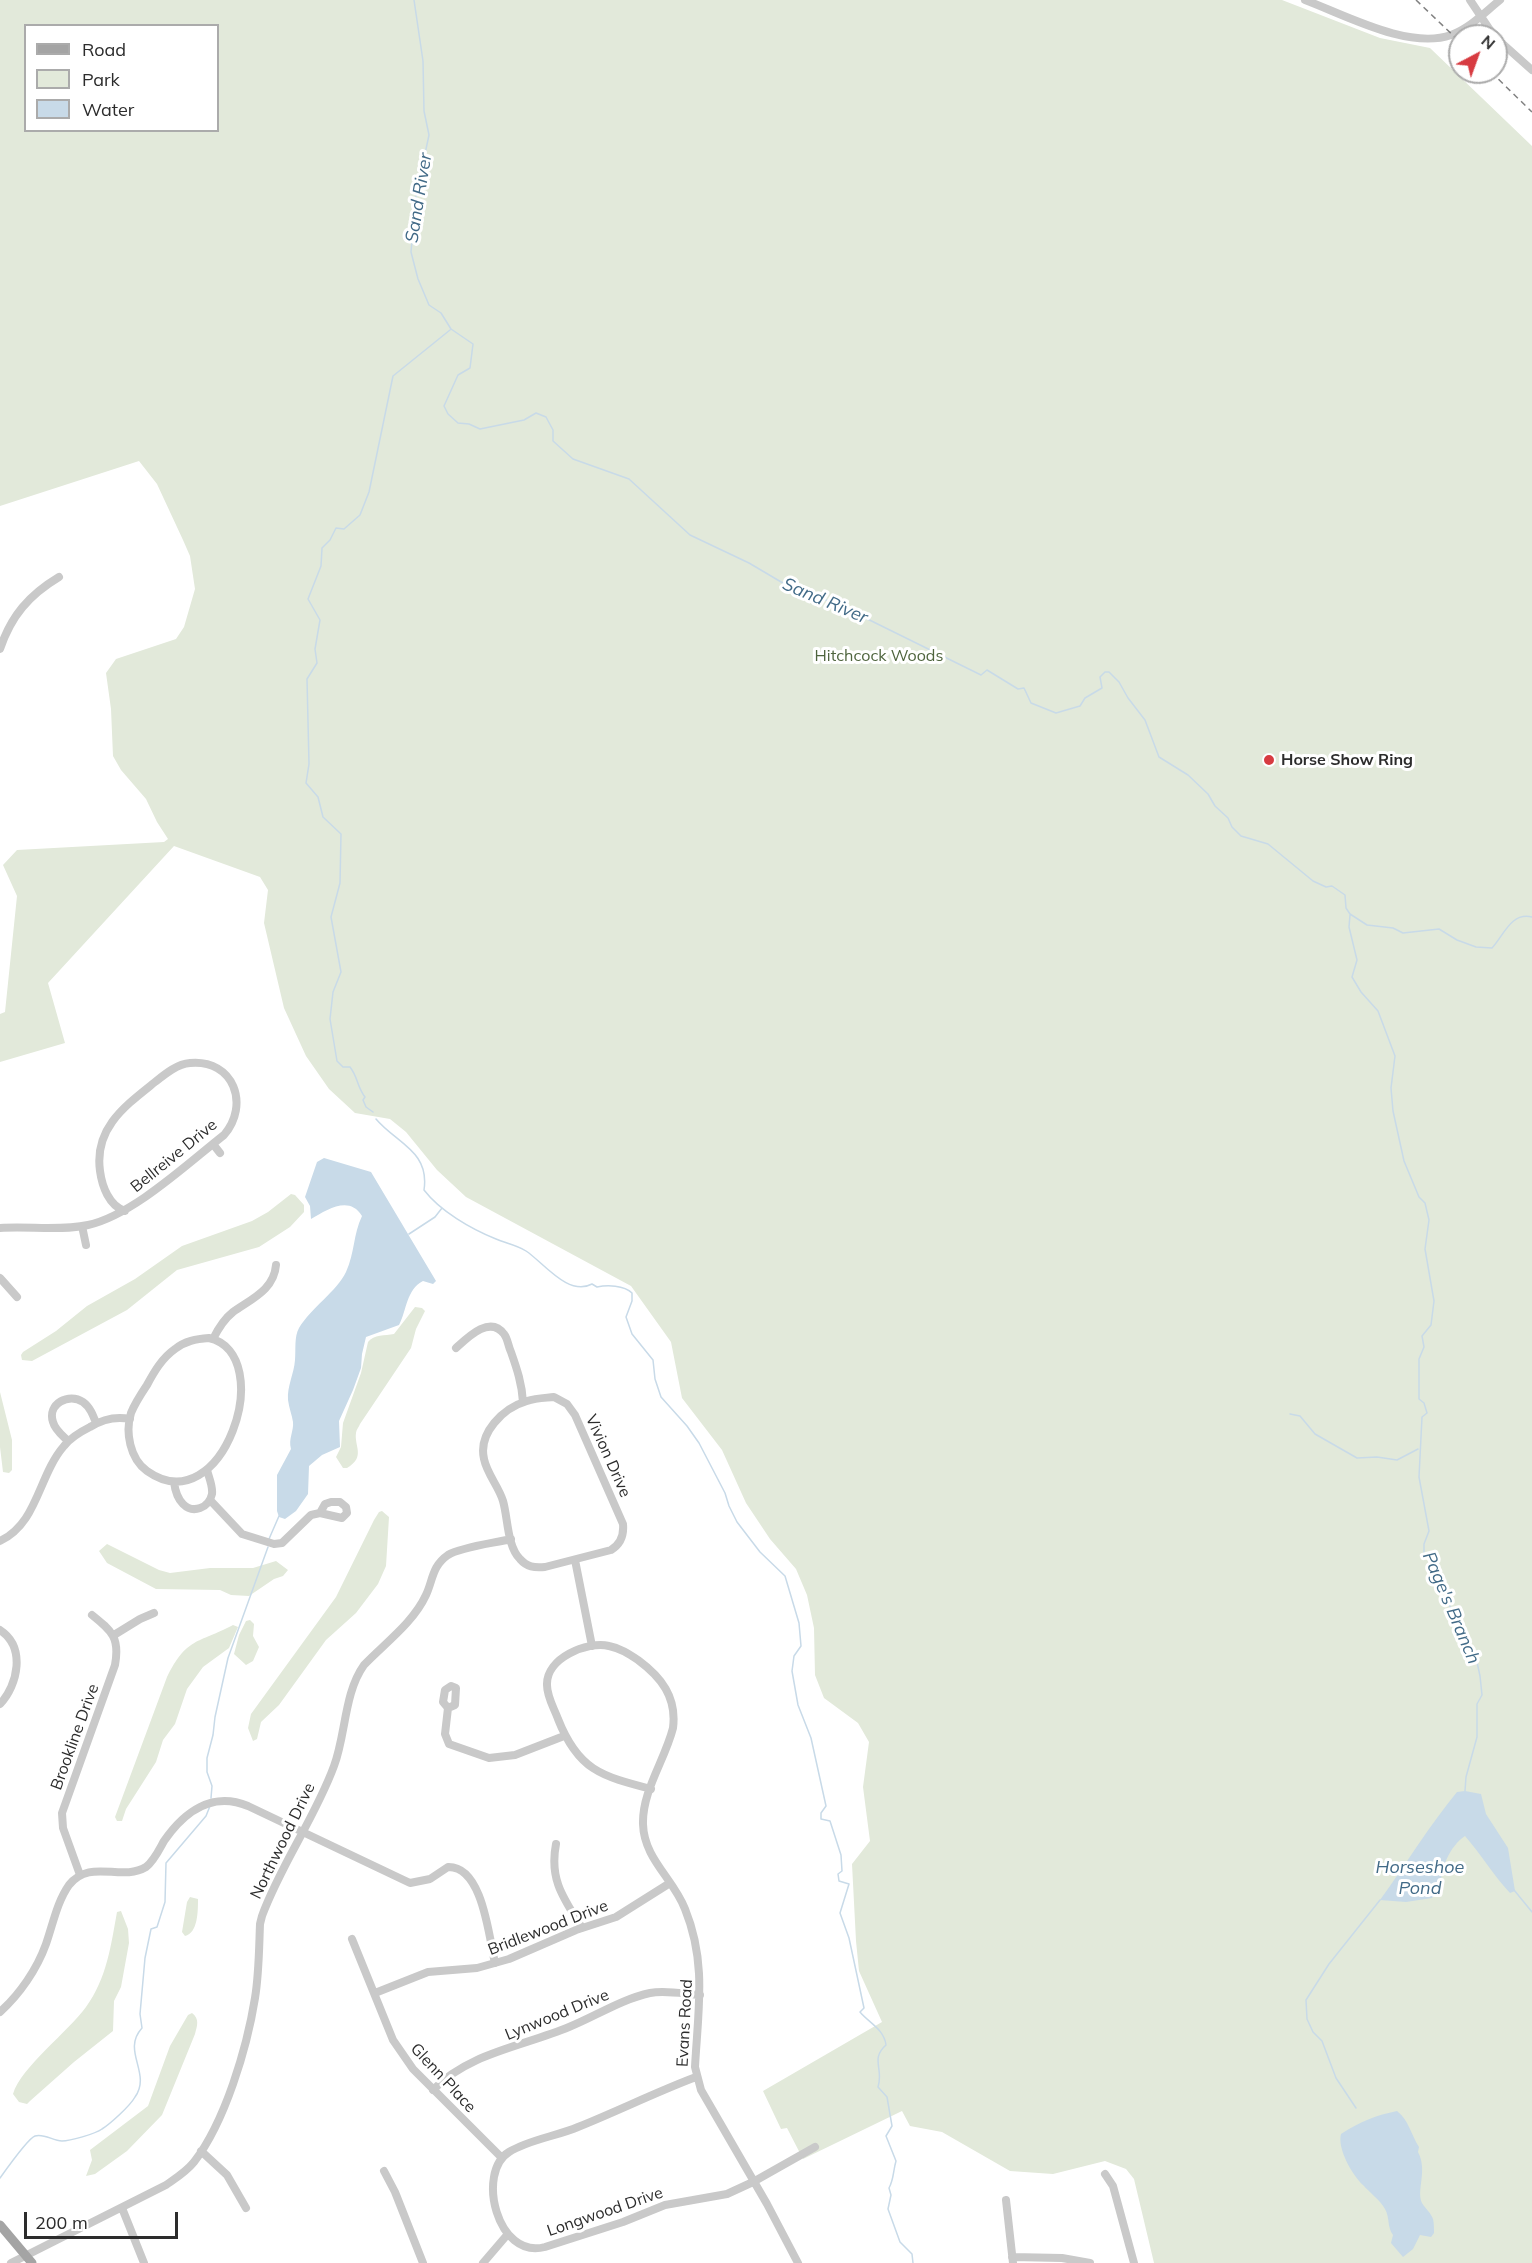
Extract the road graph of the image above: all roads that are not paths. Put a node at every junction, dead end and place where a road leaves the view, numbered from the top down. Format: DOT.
graph roads {
  1 [pos="1305,0"];
  2 [pos="1470,0"];
  3 [pos="1500,0"];
  4 [pos="1480,17"];
  5 [pos="1485,24"];
  6 [pos="1508,49"];
  7 [pos="1532,70"];
  8 [pos="59,577"];
  9 [pos="0,650"];
  10 [pos="213,1144"];
  11 [pos="220,1154"];
  12 [pos="125,1210"];
  13 [pos="82,1226"];
  14 [pos="0,1228"];
  15 [pos="86,1245"];
  16 [pos="276,1264"];
  17 [pos="0,1278"];
  18 [pos="17,1297"];
  19 [pos="213,1339"];
  20 [pos="456,1348"];
  21 [pos="523,1402"];
  22 [pos="130,1419"];
  23 [pos="96,1423"];
  24 [pos="68,1441"];
  25 [pos="207,1470"];
  26 [pos="174,1482"];
  27 [pos="210,1500"];
  28 [pos="321,1513"];
  29 [pos="512,1539"];
  30 [pos="0,1541"];
  31 [pos="574,1560"];
  32 [pos="154,1613"];
  33 [pos="92,1615"];
  34 [pos="0,1630"];
  35 [pos="114,1635"];
  36 [pos="592,1646"];
  37 [pos="0,1704"];
  38 [pos="448,1708"];
  39 [pos="564,1736"];
  40 [pos="651,1789"];
  41 [pos="303,1832"];
  42 [pos="556,1844"];
  43 [pos="80,1875"];
  44 [pos="670,1883"];
  45 [pos="582,1928"];
  46 [pos="352,1940"];
  47 [pos="495,1964"];
  48 [pos="375,1993"];
  49 [pos="700,1995"];
  50 [pos="0,2012"];
  51 [pos="696,2077"];
  52 [pos="433,2090"];
  53 [pos="815,2147"];
  54 [pos="201,2151"];
  55 [pos="502,2158"];
  56 [pos="384,2171"];
  57 [pos="1105,2174"];
  58 [pos="753,2182"];
  59 [pos="1006,2200"];
  60 [pos="122,2208"];
  61 [pos="246,2208"];
  62 [pos="0,2225"];
  63 [pos="507,2235"];
  64 [pos="29,2260"];
  65 [pos="1012,2260"];
  66 [pos="11,2263"];
  67 [pos="144,2263"];
  68 [pos="423,2263"];
  69 [pos="483,2263"];
  70 [pos="798,2263"];
  71 [pos="1090,2263"];
  72 [pos="1134,2263"];
  1 -- 4 [label="street"];
  2 -- 4 [label="street"];
  3 -- 4 [label="street"];
  4 -- 5 [label="street"];
  6 -- 7 [label="street"];
  8 -- 9 [label="street"];
  10 -- 11 [label="street"];
  10 -- 12 [label="street, Bellreive Drive"];
  10 -- 12 [label="street, Bellreive Drive"];
  12 -- 13 [label="street, Bellreive Drive"];
  13 -- 14 [label="street, Bellreive Drive"];
  13 -- 15 [label="street"];
  16 -- 19 [label="street"];
  17 -- 18 [label="street"];
  19 -- 22 [label="street"];
  19 -- 25 [label="street"];
  20 -- 21 [label="street"];
  21 -- 29 [label="street, Vivion Drive"];
  21 -- 31 [label="street, Vivion Drive"];
  22 -- 23 [label="street"];
  22 -- 26 [label="street"];
  23 -- 24 [label="street"];
  23 -- 24 [label="street"];
  24 -- 30 [label="street"];
  25 -- 26 [label="street"];
  25 -- 27 [label="street"];
  26 -- 27 [label="street"];
  27 -- 28 [label="street"];
  29 -- 31 [label="street, Vivion Drive"];
  29 -- 41 [label="street, Northwood Drive"];
  31 -- 36 [label="street"];
  32 -- 35 [label="street"];
  33 -- 35 [label="street"];
  34 -- 37 [label="street"];
  35 -- 43 [label="street, Brookline Drive"];
  36 -- 39 [label="street"];
  36 -- 40 [label="street, Evans Road"];
  38 -- 39 [label="street"];
  39 -- 40 [label="street"];
  40 -- 44 [label="street, Evans Road"];
  41 -- 43 [label="street"];
  41 -- 47 [label="street"];
  41 -- 54 [label="street, Northwood Drive"];
  42 -- 45 [label="street"];
  43 -- 50 [label="street"];
  44 -- 45 [label="street, Bridlewood Drive"];
  44 -- 49 [label="street, Evans Road"];
  45 -- 47 [label="street, Bridlewood Drive"];
  46 -- 48 [label="street, Glenn Place"];
  47 -- 48 [label="street, Bridlewood Drive"];
  48 -- 52 [label="street, Glenn Place"];
  49 -- 51 [label="street, Evans Road"];
  49 -- 52 [label="street, Lynwood Drive"];
  51 -- 55 [label="street"];
  51 -- 58 [label="street, Evans Road"];
  52 -- 55 [label="street, Glenn Place"];
  53 -- 58 [label="street, Longwood Drive"];
  54 -- 60 [label="street, Northwood Drive"];
  54 -- 61 [label="street"];
  55 -- 63 [label="street"];
  56 -- 68 [label="street"];
  57 -- 72 [label="street"];
  58 -- 63 [label="street, Longwood Drive"];
  58 -- 70 [label="street, Evans Road"];
  59 -- 65 [label="street"];
  60 -- 64 [label="street, Northwood Drive"];
  60 -- 67 [label="street"];
  62 -- 64 [label="main road"];
  63 -- 69 [label="street"];
  64 -- 66 [label="street, Northwood Drive"];
  65 -- 71 [label="street"];
}
